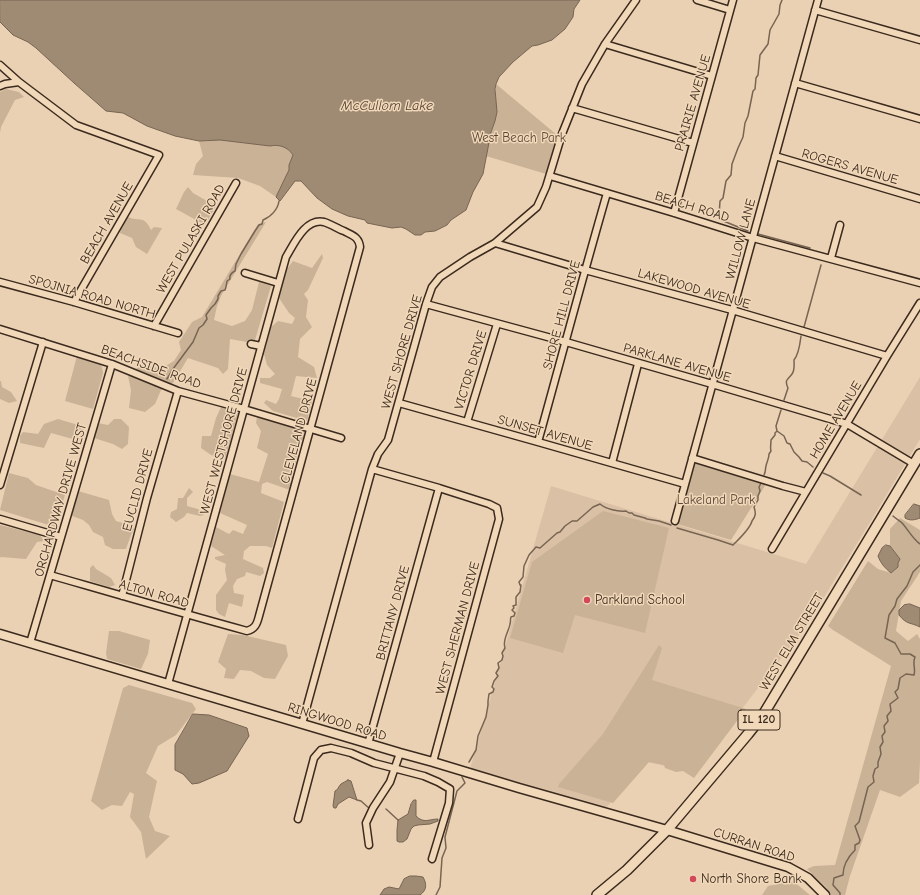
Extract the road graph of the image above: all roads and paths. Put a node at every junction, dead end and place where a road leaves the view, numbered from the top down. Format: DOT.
graph roads {
  1 [pos="636,0"];
  2 [pos="698,0"];
  3 [pos="733,0"];
  4 [pos="818,0"];
  5 [pos="730,10"];
  6 [pos="816,10"];
  7 [pos="920,40"];
  8 [pos="605,44"];
  9 [pos="0,65"];
  10 [pos="712,76"];
  11 [pos="18,82"];
  12 [pos="795,83"];
  13 [pos="0,86"];
  14 [pos="572,108"];
  15 [pos="920,119"];
  16 [pos="693,143"];
  17 [pos="775,156"];
  18 [pos="550,176"];
  19 [pos="236,183"];
  20 [pos="607,193"];
  21 [pos="920,199"];
  22 [pos="674,212"];
  23 [pos="840,224"];
  24 [pos="355,237"];
  25 [pos="753,238"];
  26 [pos="495,243"];
  27 [pos="831,258"];
  28 [pos="585,270"];
  29 [pos="245,273"];
  30 [pos="0,282"];
  31 [pos="278,283"];
  32 [pos="920,283"];
  33 [pos="74,302"];
  34 [pos="920,303"];
  35 [pos="426,304"];
  36 [pos="732,310"];
  37 [pos="497,324"];
  38 [pos="154,326"];
  39 [pos="0,329"];
  40 [pos="178,333"];
  41 [pos="43,342"];
  42 [pos="566,342"];
  43 [pos="251,344"];
  44 [pos="261,346"];
  45 [pos="887,356"];
  46 [pos="112,364"];
  47 [pos="638,364"];
  48 [pos="712,384"];
  49 [pos="178,390"];
  50 [pos="399,404"];
  51 [pos="244,409"];
  52 [pos="467,422"];
  53 [pos="847,424"];
  54 [pos="311,428"];
  55 [pos="341,438"];
  56 [pos="538,442"];
  57 [pos="920,454"];
  58 [pos="692,458"];
  59 [pos="612,463"];
  60 [pos="914,464"];
  61 [pos="372,469"];
  62 [pos="685,484"];
  63 [pos="0,485"];
  64 [pos="439,488"];
  65 [pos="806,492"];
  66 [pos="0,518"];
  67 [pos="675,521"];
  68 [pos="61,537"];
  69 [pos="772,549"];
  70 [pos="50,575"];
  71 [pos="122,596"];
  72 [pos="188,614"];
  73 [pos="252,630"];
  74 [pos="0,634"];
  75 [pos="30,643"];
  76 [pos="168,684"];
  77 [pos="302,724"];
  78 [pos="368,744"];
  79 [pos="400,753"];
  80 [pos="433,762"];
  81 [pos="394,769"];
  82 [pos="298,819"];
  83 [pos="668,830"];
  84 [pos="369,845"];
  85 [pos="432,859"];
  86 [pos="597,895"];
  87 [pos="825,895"];
  1 -- 8 [label="street, WEST SHORE DRIVE"];
  2 -- 5 [label="street"];
  3 -- 5 [label="street, PRAIRIE AVENUE"];
  4 -- 6 [label="street, WILLOW LANE"];
  5 -- 10 [label="street, PRAIRIE AVENUE"];
  6 -- 7 [label="street"];
  6 -- 12 [label="street, WILLOW LANE"];
  8 -- 10 [label="street"];
  8 -- 14 [label="street, WEST SHORE DRIVE"];
  9 -- 11 [label="street"];
  10 -- 16 [label="street, PRAIRIE AVENUE"];
  11 -- 13 [label="street"];
  11 -- 33 [label="street, BEACH AVENUE"];
  12 -- 15 [label="street"];
  12 -- 17 [label="street, WILLOW LANE"];
  14 -- 16 [label="street"];
  14 -- 18 [label="street, WEST SHORE DRIVE"];
  16 -- 22 [label="street, PRAIRIE AVENUE"];
  17 -- 21 [label="street, ROGERS AVENUE"];
  17 -- 25 [label="street, WILLOW LANE"];
  18 -- 20 [label="street, BEACH ROAD"];
  18 -- 26 [label="street, WEST SHORE DRIVE"];
  19 -- 38 [label="street, WEST PULASKI ROAD"];
  20 -- 22 [label="street, BEACH ROAD"];
  20 -- 28 [label="street, SHORE HILL DRIVE"];
  22 -- 25 [label="street, BEACH ROAD"];
  23 -- 27 [label="street"];
  24 -- 31 [label="street, WEST WESTSHORE DRIVE"];
  24 -- 54 [label="street, CLEVELAND DRIVE"];
  25 -- 27 [label="street, BEACH ROAD"];
  25 -- 36 [label="street, WILLOW LANE"];
  26 -- 28 [label="street, LAKEWOOD AVENUE"];
  26 -- 35 [label="street, WEST SHORE DRIVE"];
  27 -- 32 [label="street, BEACH ROAD"];
  28 -- 36 [label="street, LAKEWOOD AVENUE"];
  28 -- 42 [label="street, SHORE HILL DRIVE"];
  29 -- 31 [label="street"];
  30 -- 33 [label="street, SPOJNIA ROAD NORTH"];
  31 -- 44 [label="street, WEST WESTSHORE DRIVE"];
  33 -- 38 [label="street, SPOJNIA ROAD NORTH"];
  34 -- 45 [label="street, HOME AVENUE"];
  35 -- 37 [label="street, PARKLANE AVENUE"];
  35 -- 50 [label="street, WEST SHORE DRIVE"];
  36 -- 45 [label="street, LAKEWOOD AVENUE"];
  36 -- 48 [label="street, WILLOW LANE"];
  37 -- 42 [label="street, PARKLANE AVENUE"];
  37 -- 52 [label="street, VICTOR DRIVE"];
  38 -- 40 [label="street, SPOJNIA ROAD NORTH"];
  39 -- 41 [label="street, BEACHSIDE ROAD"];
  41 -- 46 [label="street, BEACHSIDE ROAD"];
  41 -- 63 [label="street"];
  42 -- 47 [label="street, PARKLANE AVENUE"];
  42 -- 56 [label="street, SHORE HILL DRIVE"];
  43 -- 44 [label="street"];
  44 -- 51 [label="street, WEST WESTSHORE DRIVE"];
  45 -- 53 [label="street, HOME AVENUE"];
  46 -- 49 [label="street, BEACHSIDE ROAD"];
  46 -- 68 [label="street, ORCHARDWAY DRIVE WEST"];
  47 -- 48 [label="street, PARKLANE AVENUE"];
  47 -- 59 [label="street"];
  48 -- 53 [label="street, PARKLANE AVENUE"];
  48 -- 58 [label="street, WILLOW LANE"];
  49 -- 51 [label="street, BEACHSIDE ROAD"];
  49 -- 71 [label="street, EUCLID DRIVE"];
  50 -- 52 [label="street, SUNSET AVENUE"];
  50 -- 61 [label="street, WEST SHORE DRIVE"];
  51 -- 54 [label="street, BEACHSIDE ROAD"];
  51 -- 72 [label="street, WEST WESTSHORE DRIVE"];
  52 -- 56 [label="street, SUNSET AVENUE"];
  53 -- 60 [label="street, PARKLANE AVENUE"];
  53 -- 65 [label="street, HOME AVENUE"];
  54 -- 55 [label="street, BEACHSIDE ROAD"];
  54 -- 73 [label="street, CLEVELAND DRIVE"];
  56 -- 59 [label="street, SUNSET AVENUE"];
  57 -- 60 [label="main road, WEST ELM STREET / IL 120"];
  58 -- 62 [label="street, WILLOW LANE"];
  58 -- 65 [label="street"];
  59 -- 62 [label="street, SUNSET AVENUE"];
  60 -- 83 [label="main road, WEST ELM STREET / IL 120"];
  61 -- 64 [label="street"];
  61 -- 77 [label="street, WEST SHORE DRIVE"];
  62 -- 67 [label="street, WILLOW LANE"];
  64 -- 78 [label="street, BRITTANY DRIVE"];
  64 -- 80 [label="street, WEST SHERMAN DRIVE"];
  65 -- 69 [label="street, HOME AVENUE"];
  66 -- 68 [label="street"];
  68 -- 70 [label="street, ORCHARDWAY DRIVE WEST"];
  70 -- 71 [label="street, ALTON ROAD"];
  70 -- 75 [label="street, ORCHARDWAY DRIVE WEST"];
  71 -- 72 [label="street, ALTON ROAD"];
  72 -- 73 [label="street, ALTON ROAD"];
  72 -- 76 [label="street, WEST WESTSHORE DRIVE"];
  74 -- 75 [label="street, RINGWOOD ROAD"];
  75 -- 76 [label="street, RINGWOOD ROAD"];
  76 -- 77 [label="street, RINGWOOD ROAD"];
  77 -- 78 [label="street, RINGWOOD ROAD"];
  78 -- 79 [label="street, RINGWOOD ROAD"];
  79 -- 80 [label="street, RINGWOOD ROAD"];
  79 -- 81 [label="street"];
  80 -- 83 [label="street, RINGWOOD ROAD"];
  81 -- 82 [label="street"];
  81 -- 84 [label="street"];
  81 -- 85 [label="street"];
  83 -- 86 [label="main road, WEST ELM STREET / IL 120"];
  83 -- 87 [label="street, CURRAN ROAD"];
}
